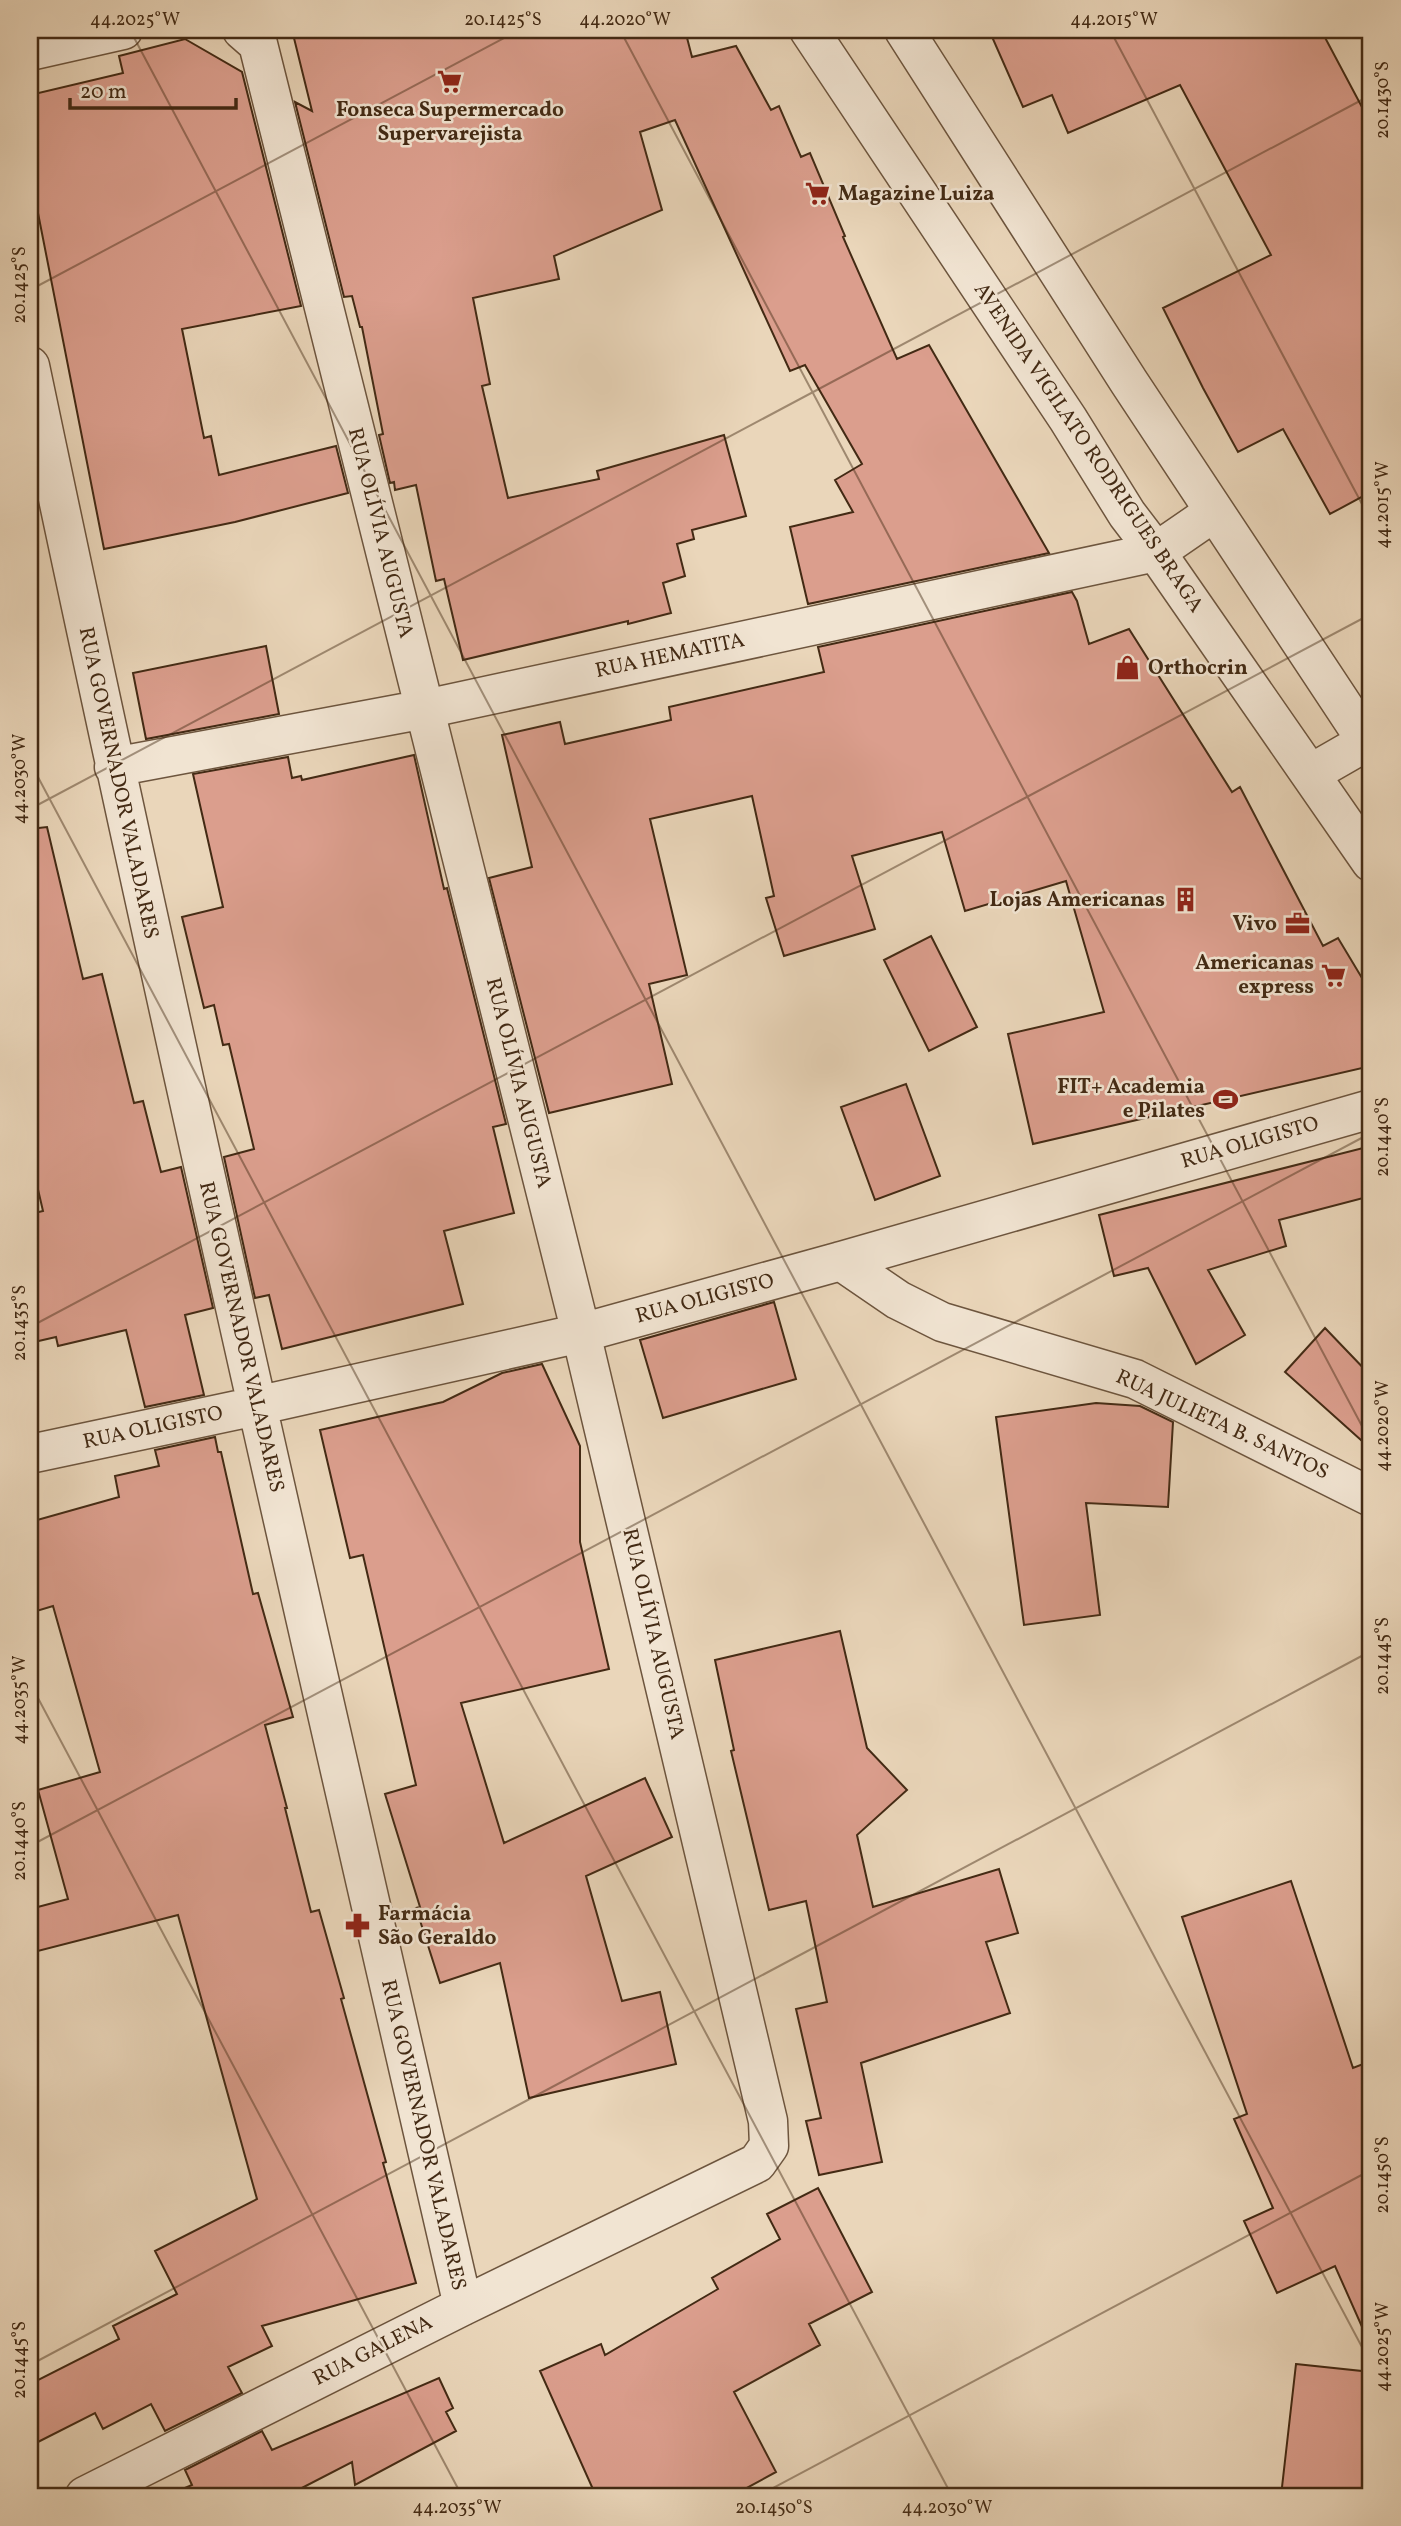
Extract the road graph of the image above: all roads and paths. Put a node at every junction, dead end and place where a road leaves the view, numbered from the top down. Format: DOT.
graph roads {
  1 [pos="123,30"];
  2 [pos="242,30"];
  3 [pos="809,30"];
  4 [pos="904,30"];
  5 [pos="30,51"];
  6 [pos="30,366"];
  7 [pos="1214,512"];
  8 [pos="1156,552"];
  9 [pos="425,709"];
  10 [pos="1370,743"];
  11 [pos="114,767"];
  12 [pos="1310,774"];
  13 [pos="1371,862"];
  14 [pos="1371,1109"];
  15 [pos="841,1261"];
  16 [pos="581,1333"];
  17 [pos="256,1406"];
  18 [pos="30,1454"];
  19 [pos="1371,1497"];
  20 [pos="769,2146"];
  21 [pos="463,2306"];
  22 [pos="85,2496"];
  1 -- 5 [label="street"];
  2 -- 9 [label="street, RUA OLÍVIA AUGUSTA"];
  3 -- 8 [label="street, AVENIDA VIGILATO RODRIGUES BRAGA"];
  4 -- 7 [label="street"];
  6 -- 11 [label="street, RUA GOVERNADOR VALADARES"];
  7 -- 8 [label="street, RUA HEMATITA"];
  7 -- 10 [label="street"];
  8 -- 9 [label="street, RUA HEMATITA"];
  8 -- 12 [label="street, AVENIDA VIGILATO RODRIGUES BRAGA"];
  9 -- 11 [label="street, RUA HEMATITA"];
  9 -- 16 [label="street, RUA OLÍVIA AUGUSTA"];
  10 -- 12 [label="street"];
  11 -- 17 [label="street, RUA GOVERNADOR VALADARES"];
  12 -- 13 [label="street, AVENIDA VIGILATO RODRIGUES BRAGA"];
  14 -- 15 [label="street, RUA OLIGISTO"];
  15 -- 16 [label="street, RUA OLIGISTO"];
  15 -- 19 [label="street, RUA JULIETA B. SANTOS"];
  16 -- 17 [label="street, RUA OLIGISTO"];
  16 -- 20 [label="street, RUA OLÍVIA AUGUSTA"];
  17 -- 18 [label="street, RUA OLIGISTO"];
  17 -- 21 [label="street, RUA GOVERNADOR VALADARES"];
  20 -- 21 [label="street, RUA GALENA"];
  21 -- 22 [label="street, RUA GALENA"];
}
